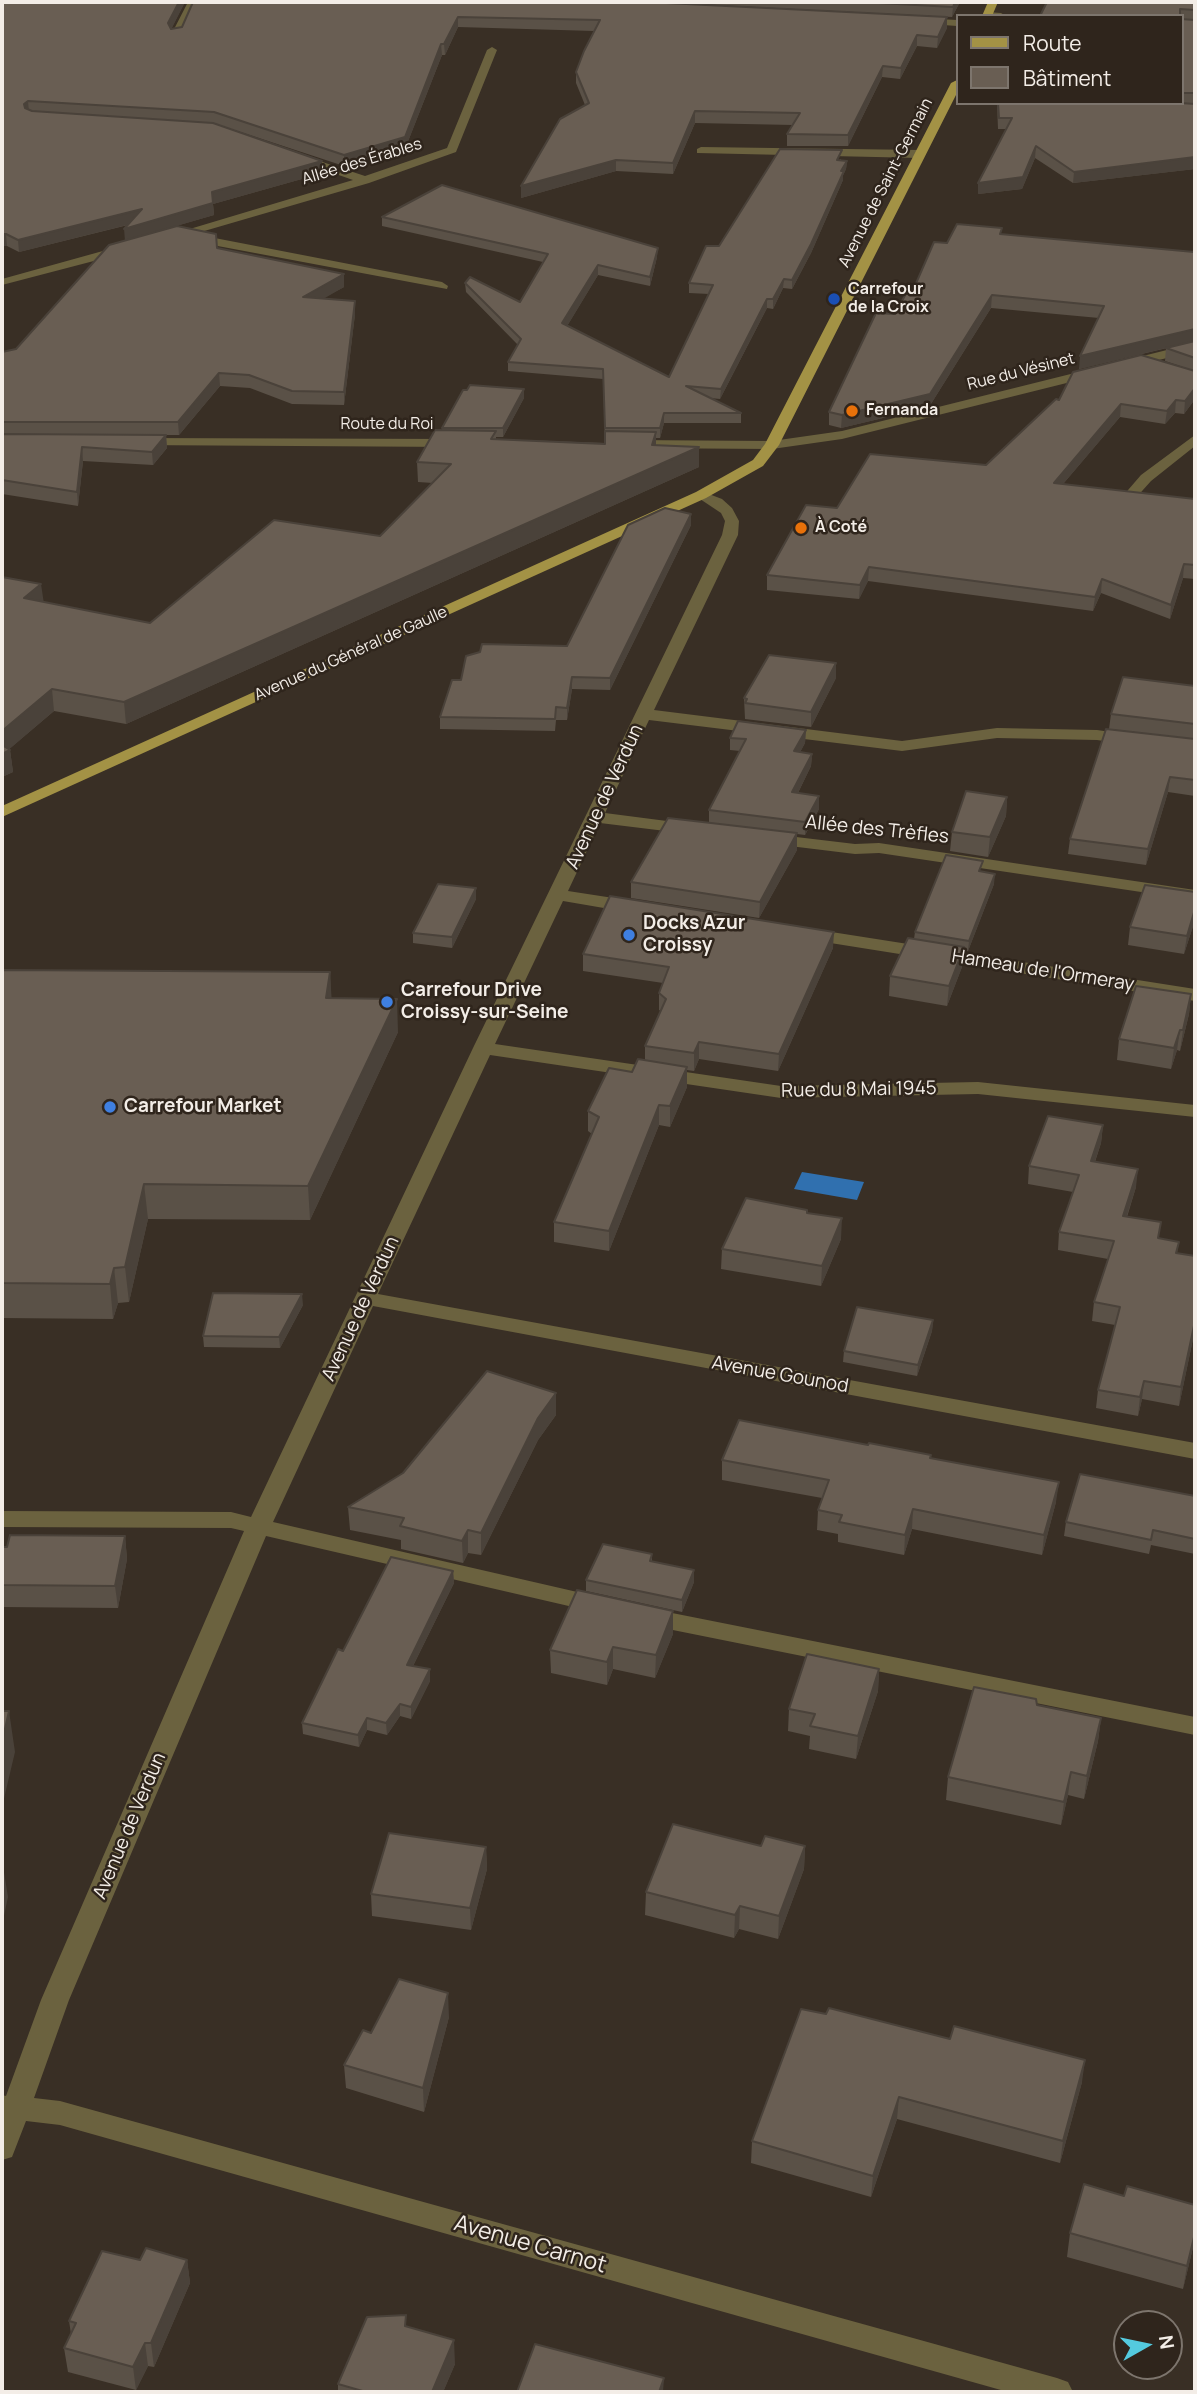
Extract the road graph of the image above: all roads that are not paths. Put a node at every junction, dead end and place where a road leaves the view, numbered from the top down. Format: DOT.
graph roads {
  1 [pos="193,2"];
  2 [pos="912,21"];
  3 [pos="956,23"];
  4 [pos="176,35"];
  5 [pos="492,50"];
  6 [pos="956,88"];
  7 [pos="701,150"];
  8 [pos="279,151"];
  9 [pos="919,154"];
  10 [pos="365,180"];
  11 [pos="178,234"];
  12 [pos="152,242"];
  13 [pos="138,245"];
  14 [pos="3,284"];
  15 [pos="442,286"];
  16 [pos="1195,346"];
  17 [pos="1138,360"];
  18 [pos="1161,369"];
  19 [pos="1195,439"];
  20 [pos="125,442"];
  21 [pos="469,443"];
  22 [pos="607,444"];
  23 [pos="772,445"];
  24 [pos="701,495"];
  25 [pos="1129,497"];
  26 [pos="644,714"];
  27 [pos="1146,741"];
  28 [pos="2,812"];
  29 [pos="594,817"];
  30 [pos="705,831"];
  31 [pos="759,838"];
  32 [pos="559,895"];
  33 [pos="1195,895"];
  34 [pos="654,911"];
  35 [pos="790,932"];
  36 [pos="1195,995"];
  37 [pos="483,1048"];
  38 [pos="1195,1111"];
  39 [pos="365,1298"];
  40 [pos="1195,1451"];
  41 [pos="2,1519"];
  42 [pos="258,1527"];
  43 [pos="1195,1726"];
  44 [pos="10,2107"];
  45 [pos="2,2148"];
  46 [pos="1057,2392"];
  1 -- 4 [label="street"];
  2 -- 3 [label="street"];
  5 -- 10 [label="street, Allée des Érables"];
  6 -- 9 [label="main road, Avenue de Saint-Germain"];
  7 -- 9 [label="street"];
  8 -- 10 [label="street"];
  9 -- 23 [label="main road, Avenue de Saint-Germain"];
  10 -- 11 [label="street, Allée des Érables"];
  11 -- 12 [label="street, Allée des Érables"];
  11 -- 15 [label="street, Allée des Érables"];
  13 -- 14 [label="street"];
  16 -- 17 [label="street, Rue du Vésinet"];
  17 -- 18 [label="street"];
  17 -- 23 [label="street, Rue du Vésinet"];
  19 -- 25 [label="street"];
  20 -- 21 [label="street, Route du Roi"];
  22 -- 23 [label="street"];
  23 -- 24 [label="main road, Avenue de Saint-Germain"];
  24 -- 26 [label="street, Avenue de Verdun"];
  24 -- 28 [label="main road, Avenue du Général de Gaulle"];
  26 -- 27 [label="street"];
  26 -- 29 [label="street, Avenue de Verdun"];
  29 -- 30 [label="street"];
  29 -- 32 [label="street, Avenue de Verdun"];
  31 -- 33 [label="street, Allée des Trèfles"];
  32 -- 34 [label="street"];
  32 -- 37 [label="street, Avenue de Verdun"];
  35 -- 36 [label="street, Hameau de l'Ormeray"];
  37 -- 38 [label="street, Rue du 8 Mai 1945"];
  37 -- 39 [label="street, Avenue de Verdun"];
  39 -- 40 [label="street, Avenue Gounod"];
  39 -- 42 [label="street, Avenue de Verdun"];
  41 -- 42 [label="street"];
  42 -- 43 [label="street"];
  42 -- 44 [label="street, Avenue de Verdun"];
  44 -- 45 [label="street, Avenue de Verdun"];
  44 -- 46 [label="street, Avenue Carnot"];
}
